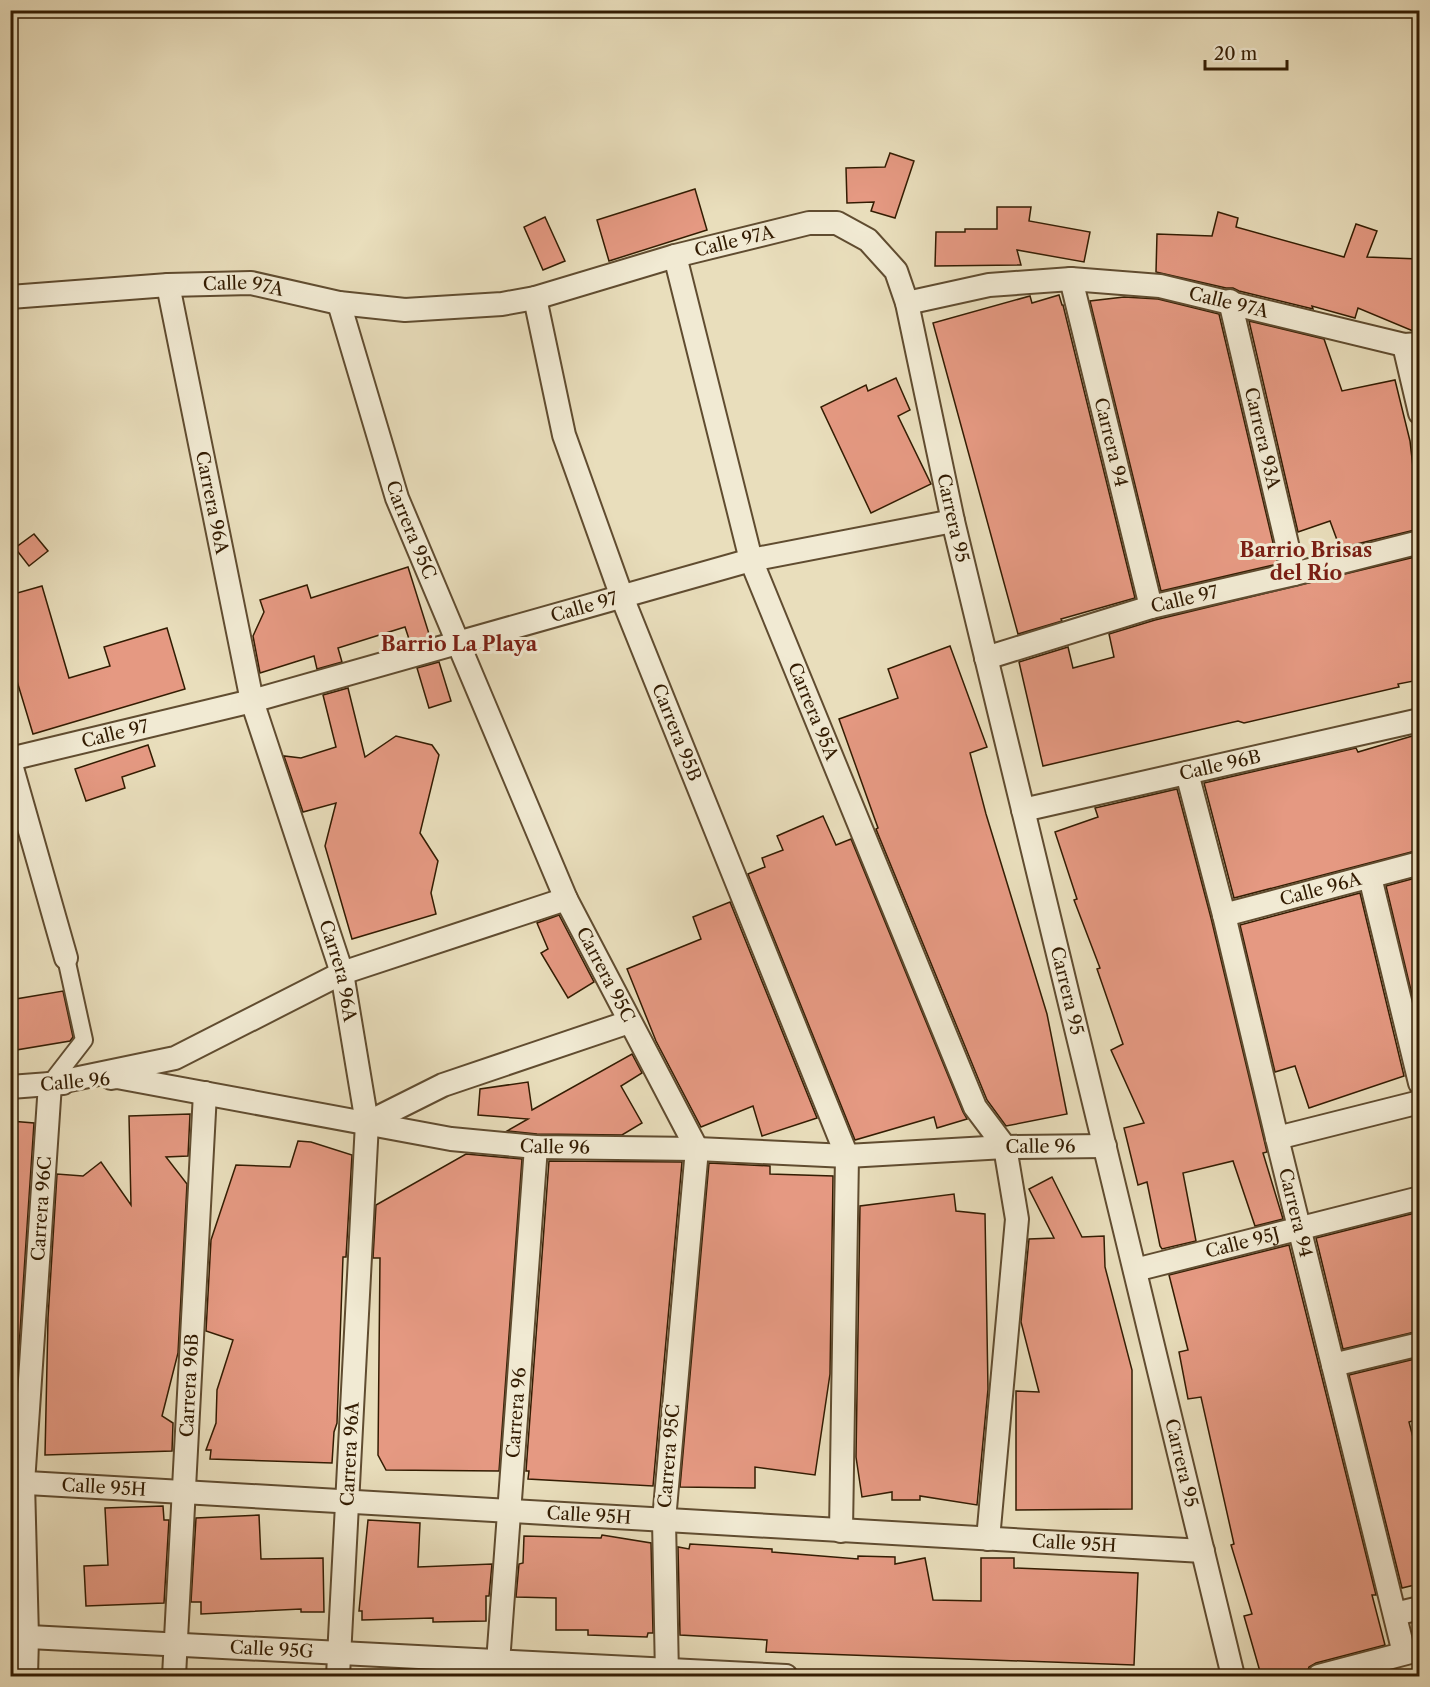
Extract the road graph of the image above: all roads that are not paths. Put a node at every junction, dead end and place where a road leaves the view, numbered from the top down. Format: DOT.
graph roads {
  1 [pos="675,256"];
  2 [pos="1071,279"];
  3 [pos="168,285"];
  4 [pos="10,297"];
  5 [pos="535,298"];
  6 [pos="1230,301"];
  7 [pos="339,303"];
  8 [pos="907,303"];
  9 [pos="1412,344"];
  10 [pos="1419,413"];
  11 [pos="952,521"];
  12 [pos="1419,542"];
  13 [pos="751,560"];
  14 [pos="1294,574"];
  15 [pos="622,597"];
  16 [pos="1151,607"];
  17 [pos="459,644"];
  18 [pos="986,658"];
  19 [pos="252,701"];
  20 [pos="1419,720"];
  21 [pos="10,760"];
  22 [pos="1187,773"];
  23 [pos="1023,810"];
  24 [pos="1419,863"];
  25 [pos="1370,877"];
  26 [pos="566,899"];
  27 [pos="1224,915"];
  28 [pos="66,958"];
  29 [pos="342,974"];
  30 [pos="629,1022"];
  31 [pos="1419,1083"];
  32 [pos="50,1084"];
  33 [pos="10,1087"];
  34 [pos="205,1093"];
  35 [pos="1419,1102"];
  36 [pos="367,1123"];
  37 [pos="1277,1138"];
  38 [pos="1105,1146"];
  39 [pos="1005,1147"];
  40 [pos="536,1148"];
  41 [pos="697,1149"];
  42 [pos="847,1156"];
  43 [pos="1419,1198"];
  44 [pos="1300,1229"];
  45 [pos="1135,1270"];
  46 [pos="1419,1344"];
  47 [pos="1333,1365"];
  48 [pos="17,1483"];
  49 [pos="184,1492"];
  50 [pos="347,1502"];
  51 [pos="509,1511"];
  52 [pos="664,1520"];
  53 [pos="841,1530"];
  54 [pos="988,1539"];
  55 [pos="1203,1551"];
  56 [pos="1419,1608"];
  57 [pos="1395,1614"];
  58 [pos="19,1636"];
  59 [pos="176,1644"];
  60 [pos="1412,1652"];
  61 [pos="339,1653"];
  62 [pos="498,1669"];
  63 [pos="668,1674"];
  64 [pos="26,1677"];
  65 [pos="174,1677"];
  66 [pos="338,1677"];
  67 [pos="786,1677"];
  68 [pos="1233,1677"];
  69 [pos="1319,1677"];
  1 -- 5 [label="street, Calle 97A"];
  1 -- 8 [label="street, Calle 97A"];
  1 -- 13 [label="street, Carrera 95A"];
  2 -- 6 [label="street, Calle 97A"];
  2 -- 8 [label="street, Calle 97A"];
  2 -- 16 [label="street, Carrera 94"];
  3 -- 4 [label="street, Calle 97A"];
  3 -- 7 [label="street, Calle 97A"];
  3 -- 19 [label="street, Carrera 96A"];
  5 -- 7 [label="street, Calle 97A"];
  5 -- 15 [label="street, Carrera 95B"];
  6 -- 9 [label="street, Calle 97A"];
  6 -- 14 [label="street, Carrera 93A"];
  7 -- 17 [label="street, Carrera 95C"];
  8 -- 11 [label="street, Carrera 95"];
  9 -- 10 [label="street"];
  11 -- 13 [label="street, Calle 97"];
  11 -- 18 [label="street, Carrera 95"];
  12 -- 14 [label="street, Calle 97"];
  13 -- 15 [label="street, Calle 97"];
  13 -- 39 [label="street, Carrera 95A"];
  14 -- 16 [label="street, Calle 97"];
  15 -- 17 [label="street, Calle 97"];
  15 -- 42 [label="street, Carrera 95B"];
  16 -- 18 [label="street, Calle 97"];
  17 -- 19 [label="street, Calle 97"];
  17 -- 26 [label="street, Carrera 95C"];
  18 -- 23 [label="street, Carrera 95"];
  19 -- 21 [label="street, Calle 97"];
  19 -- 29 [label="street, Carrera 96A"];
  20 -- 22 [label="street, Calle 96B"];
  21 -- 28 [label="street"];
  22 -- 23 [label="street, Calle 96B"];
  22 -- 27 [label="street, Carrera 94"];
  23 -- 38 [label="street, Carrera 95"];
  24 -- 25 [label="street, Calle 96A"];
  25 -- 27 [label="street, Calle 96A"];
  25 -- 31 [label="street"];
  26 -- 29 [label="street"];
  26 -- 30 [label="street, Carrera 95C"];
  27 -- 37 [label="street, Carrera 94"];
  28 -- 32 [label="street"];
  29 -- 32 [label="street"];
  29 -- 36 [label="street, Carrera 96A"];
  30 -- 36 [label="street"];
  30 -- 41 [label="street, Carrera 95C"];
  32 -- 33 [label="street, Calle 96"];
  32 -- 34 [label="street, Calle 96"];
  32 -- 48 [label="street, Carrera 96C"];
  34 -- 36 [label="street, Calle 96"];
  34 -- 49 [label="street, Carrera 96B"];
  35 -- 37 [label="street"];
  36 -- 40 [label="street, Calle 96"];
  36 -- 50 [label="street, Carrera 96A"];
  37 -- 44 [label="street, Carrera 94"];
  38 -- 39 [label="street, Calle 96"];
  38 -- 45 [label="street, Carrera 95"];
  39 -- 42 [label="street, Calle 96"];
  39 -- 54 [label="street"];
  40 -- 41 [label="street, Calle 96"];
  40 -- 51 [label="street, Carrera 96"];
  41 -- 42 [label="street, Calle 96"];
  41 -- 52 [label="street, Carrera 95C"];
  42 -- 53 [label="street"];
  43 -- 44 [label="street, Calle 95J"];
  44 -- 45 [label="street, Calle 95J"];
  44 -- 47 [label="street, Carrera 94"];
  45 -- 55 [label="street, Carrera 95"];
  46 -- 47 [label="street"];
  47 -- 57 [label="street, Carrera 94"];
  48 -- 49 [label="street, Calle 95H"];
  48 -- 58 [label="street, Carrera 96C"];
  49 -- 50 [label="street, Calle 95H"];
  49 -- 59 [label="street, Carrera 96B"];
  50 -- 51 [label="street, Calle 95H"];
  50 -- 61 [label="street, Carrera 96A"];
  51 -- 52 [label="street, Calle 95H"];
  51 -- 62 [label="street, Carrera 96"];
  52 -- 53 [label="street, Calle 95H"];
  52 -- 63 [label="street, Carrera 95C"];
  53 -- 54 [label="street, Calle 95H"];
  54 -- 55 [label="street, Calle 95H"];
  55 -- 68 [label="street, Carrera 95"];
  56 -- 57 [label="street"];
  57 -- 60 [label="street, Carrera 94"];
  58 -- 59 [label="street, Calle 95G"];
  58 -- 64 [label="street, Carrera 96C"];
  59 -- 61 [label="street, Calle 95G"];
  59 -- 65 [label="street, Carrera 96B"];
  60 -- 69 [label="street"];
  61 -- 62 [label="street, Calle 95G"];
  61 -- 66 [label="street, Carrera 96A"];
  62 -- 63 [label="street, Calle 95G"];
  63 -- 67 [label="street, Calle 95G"];
}
